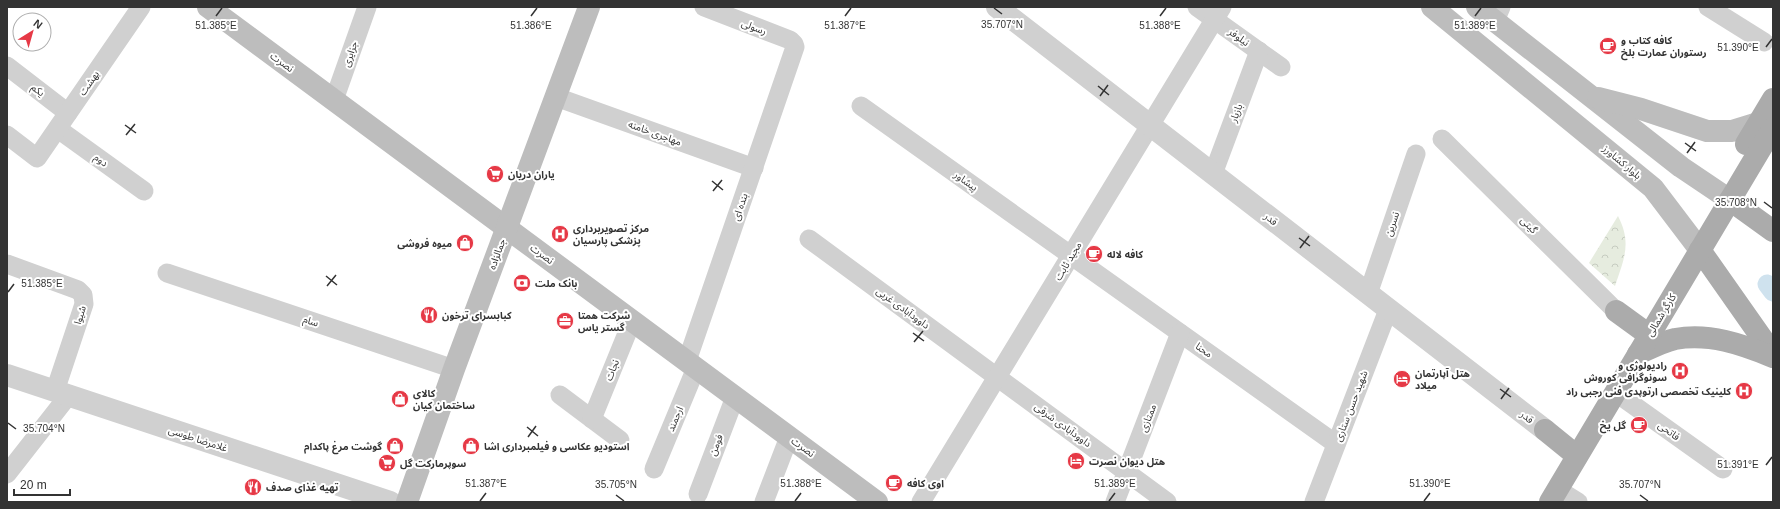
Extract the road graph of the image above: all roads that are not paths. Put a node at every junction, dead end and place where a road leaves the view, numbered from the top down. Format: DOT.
graph roads {
  1 [pos="141,7"];
  2 [pos="208,7"];
  3 [pos="367,7"];
  4 [pos="589,7"];
  5 [pos="704,7"];
  6 [pos="997,7"];
  7 [pos="1197,7"];
  8 [pos="1432,7"];
  9 [pos="1708,7"];
  10 [pos="1487,10"];
  11 [pos="1218,13"];
  12 [pos="1764,42"];
  13 [pos="1259,51"];
  14 [pos="793,53"];
  15 [pos="7,66"];
  16 [pos="1281,67"];
  17 [pos="1589,96"];
  18 [pos="556,97"];
  19 [pos="1773,99"];
  20 [pos="334,100"];
  21 [pos="861,106"];
  22 [pos="68,113"];
  23 [pos="1150,125"];
  24 [pos="58,129"];
  25 [pos="1769,132"];
  26 [pos="7,135"];
  27 [pos="1442,139"];
  28 [pos="1416,154"];
  29 [pos="754,168"];
  30 [pos="1213,174"];
  31 [pos="144,191"];
  32 [pos="1724,197"];
  33 [pos="507,228"];
  34 [pos="1773,231"];
  35 [pos="809,240"];
  36 [pos="1700,250"];
  37 [pos="1071,255"];
  38 [pos="7,264"];
  39 [pos="167,273"];
  40 [pos="1368,294"];
  41 [pos="1388,310"];
  42 [pos="1616,311"];
  43 [pos="632,320"];
  44 [pos="1180,333"];
  45 [pos="1649,335"];
  46 [pos="1638,354"];
  47 [pos="1773,355"];
  48 [pos="692,365"];
  49 [pos="454,369"];
  50 [pos="7,375"];
  51 [pos="997,377"];
  52 [pos="1615,392"];
  53 [pos="61,394"];
  54 [pos="560,395"];
  55 [pos="735,397"];
  56 [pos="592,419"];
  57 [pos="1545,430"];
  58 [pos="789,437"];
  59 [pos="620,440"];
  60 [pos="1336,444"];
  61 [pos="1577,456"];
  62 [pos="654,469"];
  63 [pos="1723,469"];
  64 [pos="1127,472"];
  65 [pos="7,474"];
  66 [pos="698,494"];
  67 [pos="1554,495"];
  68 [pos="390,502"];
  69 [pos="407,502"];
  70 [pos="764,502"];
  71 [pos="877,502"];
  72 [pos="921,502"];
  73 [pos="1115,502"];
  74 [pos="1167,502"];
  75 [pos="1314,502"];
  76 [pos="1578,502"];
  1 -- 22 [label="street, بهشت"];
  2 -- 20 [label="main road, نصرت"];
  3 -- 20 [label="street, جزایری"];
  4 -- 18 [label="main road, جمالزاده"];
  5 -- 14 [label="street, رسولی"];
  6 -- 23 [label="street, قدر"];
  7 -- 11 [label="street, نیلوفر"];
  8 -- 36 [label="main road, بلوار کشاورز"];
  9 -- 12 [label="street"];
  10 -- 17 [label="main road"];
  11 -- 13 [label="street, نیلوفر"];
  11 -- 23 [label="street, مجید ثابت"];
  13 -- 16 [label="street, نیلوفر"];
  13 -- 30 [label="street, بازیار"];
  14 -- 29 [label="street, بنده ای"];
  15 -- 22 [label="street, یکم"];
  17 -- 25 [label="main road"];
  17 -- 32 [label="main road"];
  18 -- 29 [label="street, مهاجری خامنه"];
  18 -- 33 [label="main road, جمالزاده"];
  19 -- 25 [label="main road, کارگر شمالی"];
  20 -- 33 [label="main road, نصرت"];
  21 -- 37 [label="street, پیشاور"];
  22 -- 24 [label="street, بهشت"];
  23 -- 30 [label="street, قدر"];
  23 -- 37 [label="street, مجید ثابت"];
  24 -- 26 [label="street, بهشت"];
  24 -- 31 [label="street, دوم"];
  25 -- 32 [label="main road, کارگر شمالی"];
  27 -- 42 [label="street, گیتی"];
  28 -- 40 [label="street, نسرین"];
  29 -- 48 [label="street, بنده ای"];
  30 -- 40 [label="street, قدر"];
  32 -- 34 [label="main road"];
  32 -- 36 [label="main road, کارگر شمالی"];
  33 -- 43 [label="main road, نصرت"];
  33 -- 49 [label="main road, جمالزاده"];
  35 -- 51 [label="street, داوودآبادی غربی"];
  36 -- 45 [label="main road, کارگر شمالی"];
  36 -- 47 [label="main road, بلوار کشاورز"];
  37 -- 44 [label="street, محنا"];
  37 -- 51 [label="street, مجید ثابت"];
  38 -- 53 [label="street, شیوا"];
  39 -- 49 [label="street, سام"];
  40 -- 41 [label="street, قدر"];
  41 -- 57 [label="street, قدر"];
  41 -- 60 [label="street, شهید حسن ستاری"];
  42 -- 45 [label="main road"];
  43 -- 48 [label="main road, نصرت"];
  43 -- 56 [label="street, نجات"];
  44 -- 60 [label="street, محنا"];
  44 -- 64 [label="street, ممتازی"];
  45 -- 46 [label="main road, کارگر شمالی"];
  46 -- 47 [label="main road"];
  46 -- 52 [label="main road, کارگر شمالی"];
  48 -- 55 [label="main road, نصرت"];
  48 -- 62 [label="street, ارجمند"];
  49 -- 69 [label="main road, جمالزاده"];
  50 -- 53 [label="street, غلامرضا طوسی"];
  51 -- 64 [label="street, داوودآبادی شرقی"];
  51 -- 72 [label="street, مجید ثابت"];
  52 -- 61 [label="main road, کارگر شمالی"];
  52 -- 63 [label="street, فاتحی"];
  53 -- 65 [label="street"];
  53 -- 68 [label="street, غلامرضا طوسی"];
  54 -- 56 [label="street"];
  55 -- 58 [label="main road, نصرت"];
  55 -- 66 [label="street, فومن"];
  56 -- 59 [label="street"];
  57 -- 61 [label="main road"];
  58 -- 70 [label="street"];
  58 -- 71 [label="main road, نصرت"];
  60 -- 75 [label="street, شهید حسن ستاری"];
  61 -- 67 [label="main road, کارگر شمالی"];
  64 -- 73 [label="street, ممتازی"];
  64 -- 74 [label="street, داوودآبادی شرقی"];
  67 -- 76 [label="street"];
}
